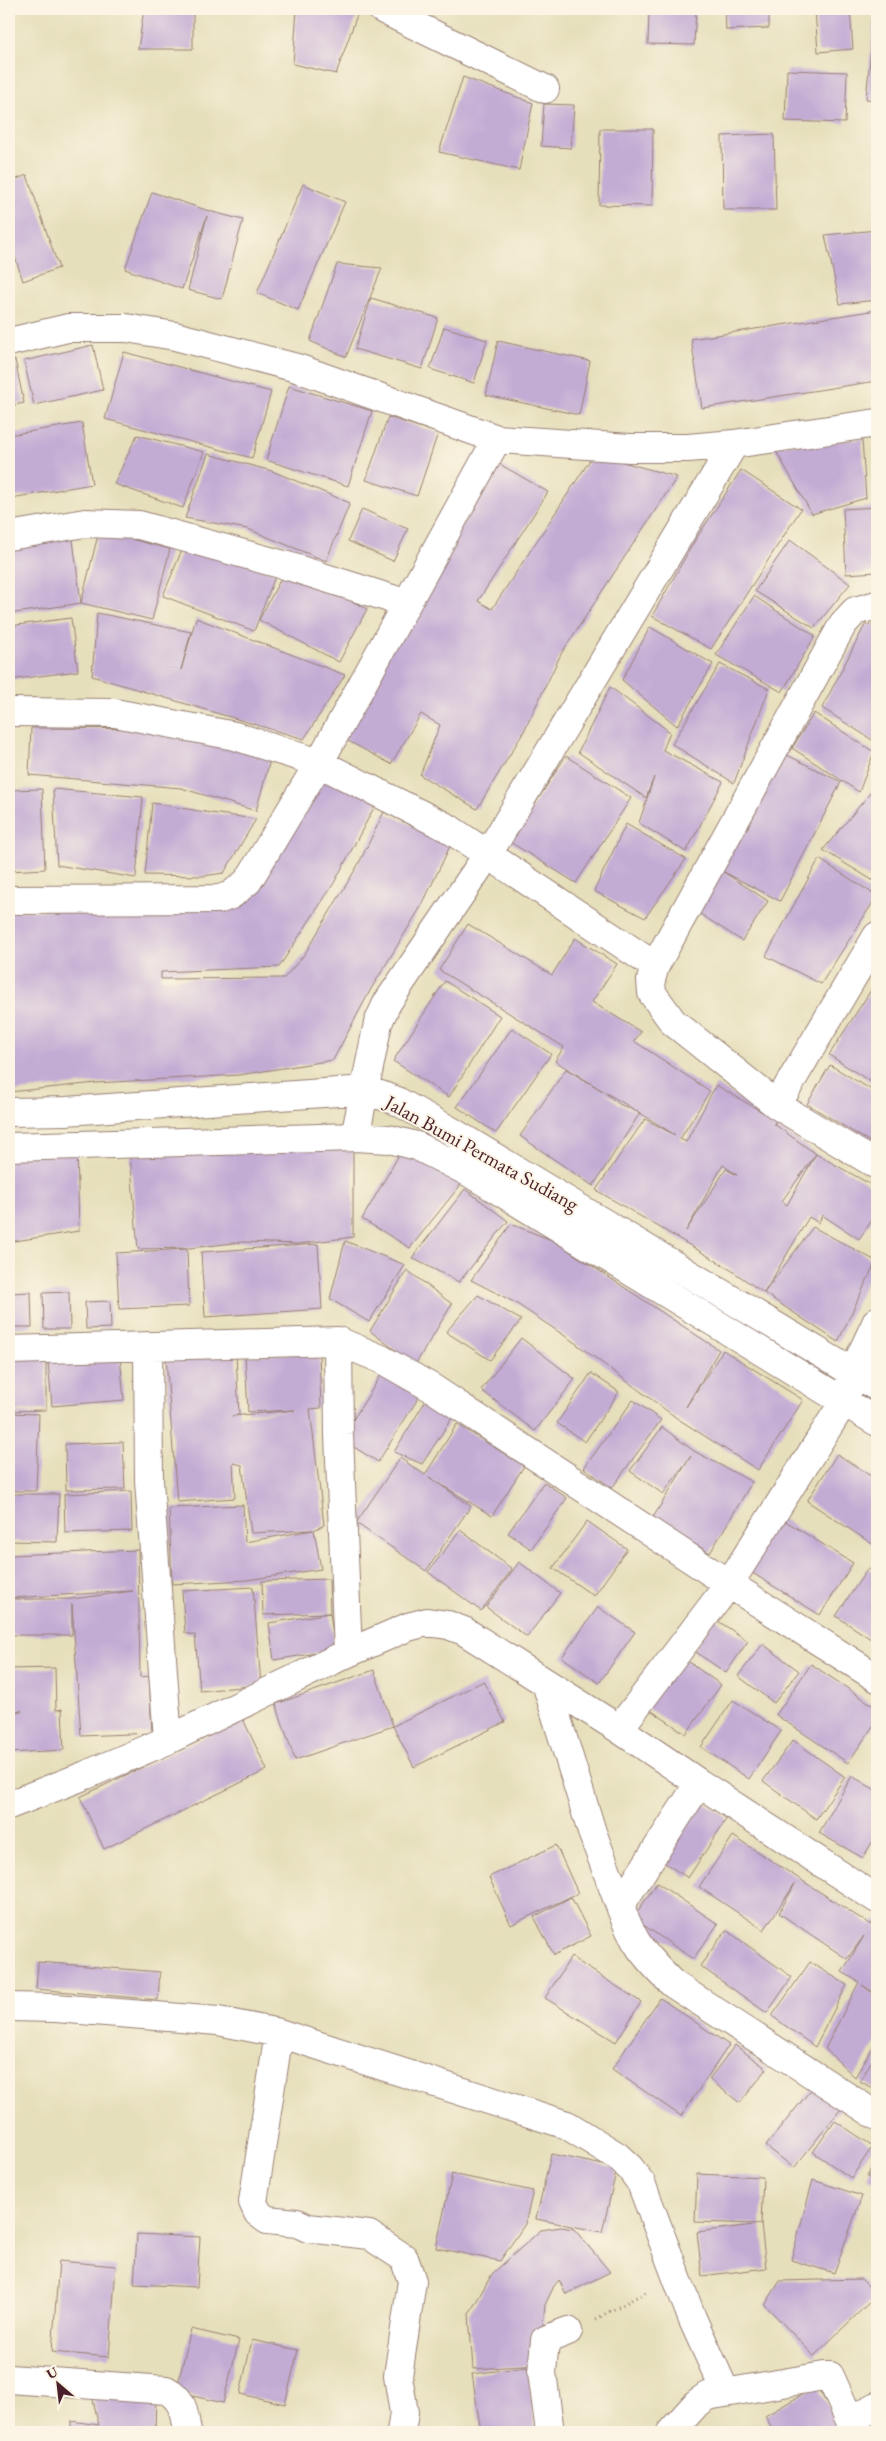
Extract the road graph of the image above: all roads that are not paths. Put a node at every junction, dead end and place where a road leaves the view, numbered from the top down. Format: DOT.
graph roads {
  1 [pos="382,9"];
  2 [pos="545,89"];
  3 [pos="9,342"];
  4 [pos="877,423"];
  5 [pos="497,439"];
  6 [pos="734,444"];
  7 [pos="9,536"];
  8 [pos="405,604"];
  9 [pos="877,605"];
  10 [pos="9,712"];
  11 [pos="319,763"];
  12 [pos="488,854"];
  13 [pos="9,900"];
  14 [pos="877,936"];
  15 [pos="655,966"];
  16 [pos="366,1090"];
  17 [pos="777,1105"];
  18 [pos="9,1112"];
  19 [pos="355,1136"];
  20 [pos="9,1147"];
  21 [pos="877,1165"];
  22 [pos="877,1321"];
  23 [pos="338,1340"];
  24 [pos="148,1346"];
  25 [pos="9,1350"];
  26 [pos="853,1372"];
  27 [pos="877,1387"];
  28 [pos="845,1400"];
  29 [pos="877,1422"];
  30 [pos="730,1584"];
  31 [pos="348,1653"];
  32 [pos="877,1678"];
  33 [pos="546,1683"];
  34 [pos="619,1728"];
  35 [pos="168,1740"];
  36 [pos="699,1783"];
  37 [pos="9,1805"];
  38 [pos="877,1899"];
  39 [pos="620,1906"];
  40 [pos="9,2007"];
  41 [pos="279,2033"];
  42 [pos="877,2116"];
  43 [pos="568,2331"];
  44 [pos="9,2379"];
  45 [pos="725,2391"];
  46 [pos="877,2406"];
  47 [pos="852,2426"];
  48 [pos="187,2432"];
  49 [pos="401,2432"];
  50 [pos="550,2432"];
  51 [pos="671,2432"];
  1 -- 2 [label="street"];
  3 -- 5 [label="street"];
  4 -- 6 [label="street"];
  5 -- 6 [label="street"];
  5 -- 8 [label="street"];
  6 -- 12 [label="street"];
  7 -- 8 [label="street"];
  8 -- 11 [label="street"];
  9 -- 15 [label="street"];
  10 -- 11 [label="street"];
  11 -- 12 [label="street"];
  11 -- 13 [label="street"];
  12 -- 15 [label="street"];
  12 -- 16 [label="street"];
  14 -- 17 [label="street"];
  15 -- 17 [label="street"];
  16 -- 18 [label="street, Jalan Bumi Permata Sudiang"];
  16 -- 19 [label="street"];
  16 -- 26 [label="street, Jalan Bumi Permata Sudiang"];
  17 -- 21 [label="street"];
  19 -- 20 [label="street, Jalan Bumi Permata Sudiang"];
  19 -- 28 [label="street, Jalan Bumi Permata Sudiang"];
  22 -- 26 [label="street"];
  23 -- 24 [label="street"];
  23 -- 30 [label="street"];
  23 -- 31 [label="street"];
  24 -- 25 [label="street"];
  24 -- 35 [label="street"];
  26 -- 27 [label="street, Jalan Bumi Permata Sudiang"];
  26 -- 28 [label="street"];
  28 -- 29 [label="street, Jalan Bumi Permata Sudiang"];
  28 -- 30 [label="street"];
  30 -- 32 [label="street"];
  30 -- 34 [label="street"];
  31 -- 33 [label="street"];
  31 -- 35 [label="street"];
  33 -- 34 [label="street"];
  33 -- 39 [label="street"];
  34 -- 36 [label="street"];
  35 -- 37 [label="street"];
  36 -- 38 [label="street"];
  36 -- 39 [label="street"];
  39 -- 42 [label="street"];
  40 -- 41 [label="street"];
  41 -- 45 [label="street"];
  41 -- 49 [label="street"];
  43 -- 50 [label="street"];
  44 -- 48 [label="street"];
  45 -- 47 [label="street"];
  45 -- 51 [label="street"];
  46 -- 47 [label="street"];
}
